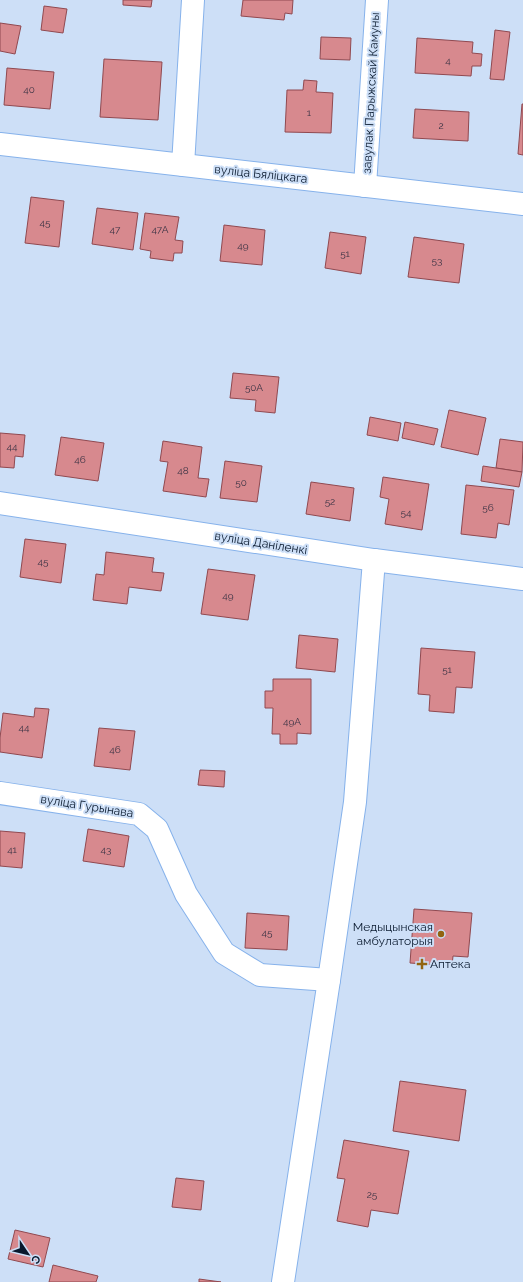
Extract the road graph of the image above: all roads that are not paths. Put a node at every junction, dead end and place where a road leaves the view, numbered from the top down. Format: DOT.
graph roads {
  1 [pos="193,0"];
  2 [pos="376,0"];
  3 [pos="0,144"];
  4 [pos="183,166"];
  5 [pos="365,186"];
  6 [pos="523,204"];
  7 [pos="0,503"];
  8 [pos="374,560"];
  9 [pos="523,579"];
  10 [pos="0,793"];
  11 [pos="329,980"];
  12 [pos="282,1282"];
  1 -- 4 [label="street"];
  2 -- 5 [label="street, завулак Парыжскай Камуны"];
  3 -- 4 [label="street, вуліца Бяліцкага"];
  4 -- 5 [label="street, вуліца Бяліцкага"];
  5 -- 6 [label="street, вуліца Бяліцкага"];
  7 -- 8 [label="street, вуліца Даніленкі"];
  8 -- 9 [label="street, вуліца Даніленкі"];
  8 -- 11 [label="street"];
  10 -- 11 [label="street, вуліца Гурынава"];
  11 -- 12 [label="street"];
}
